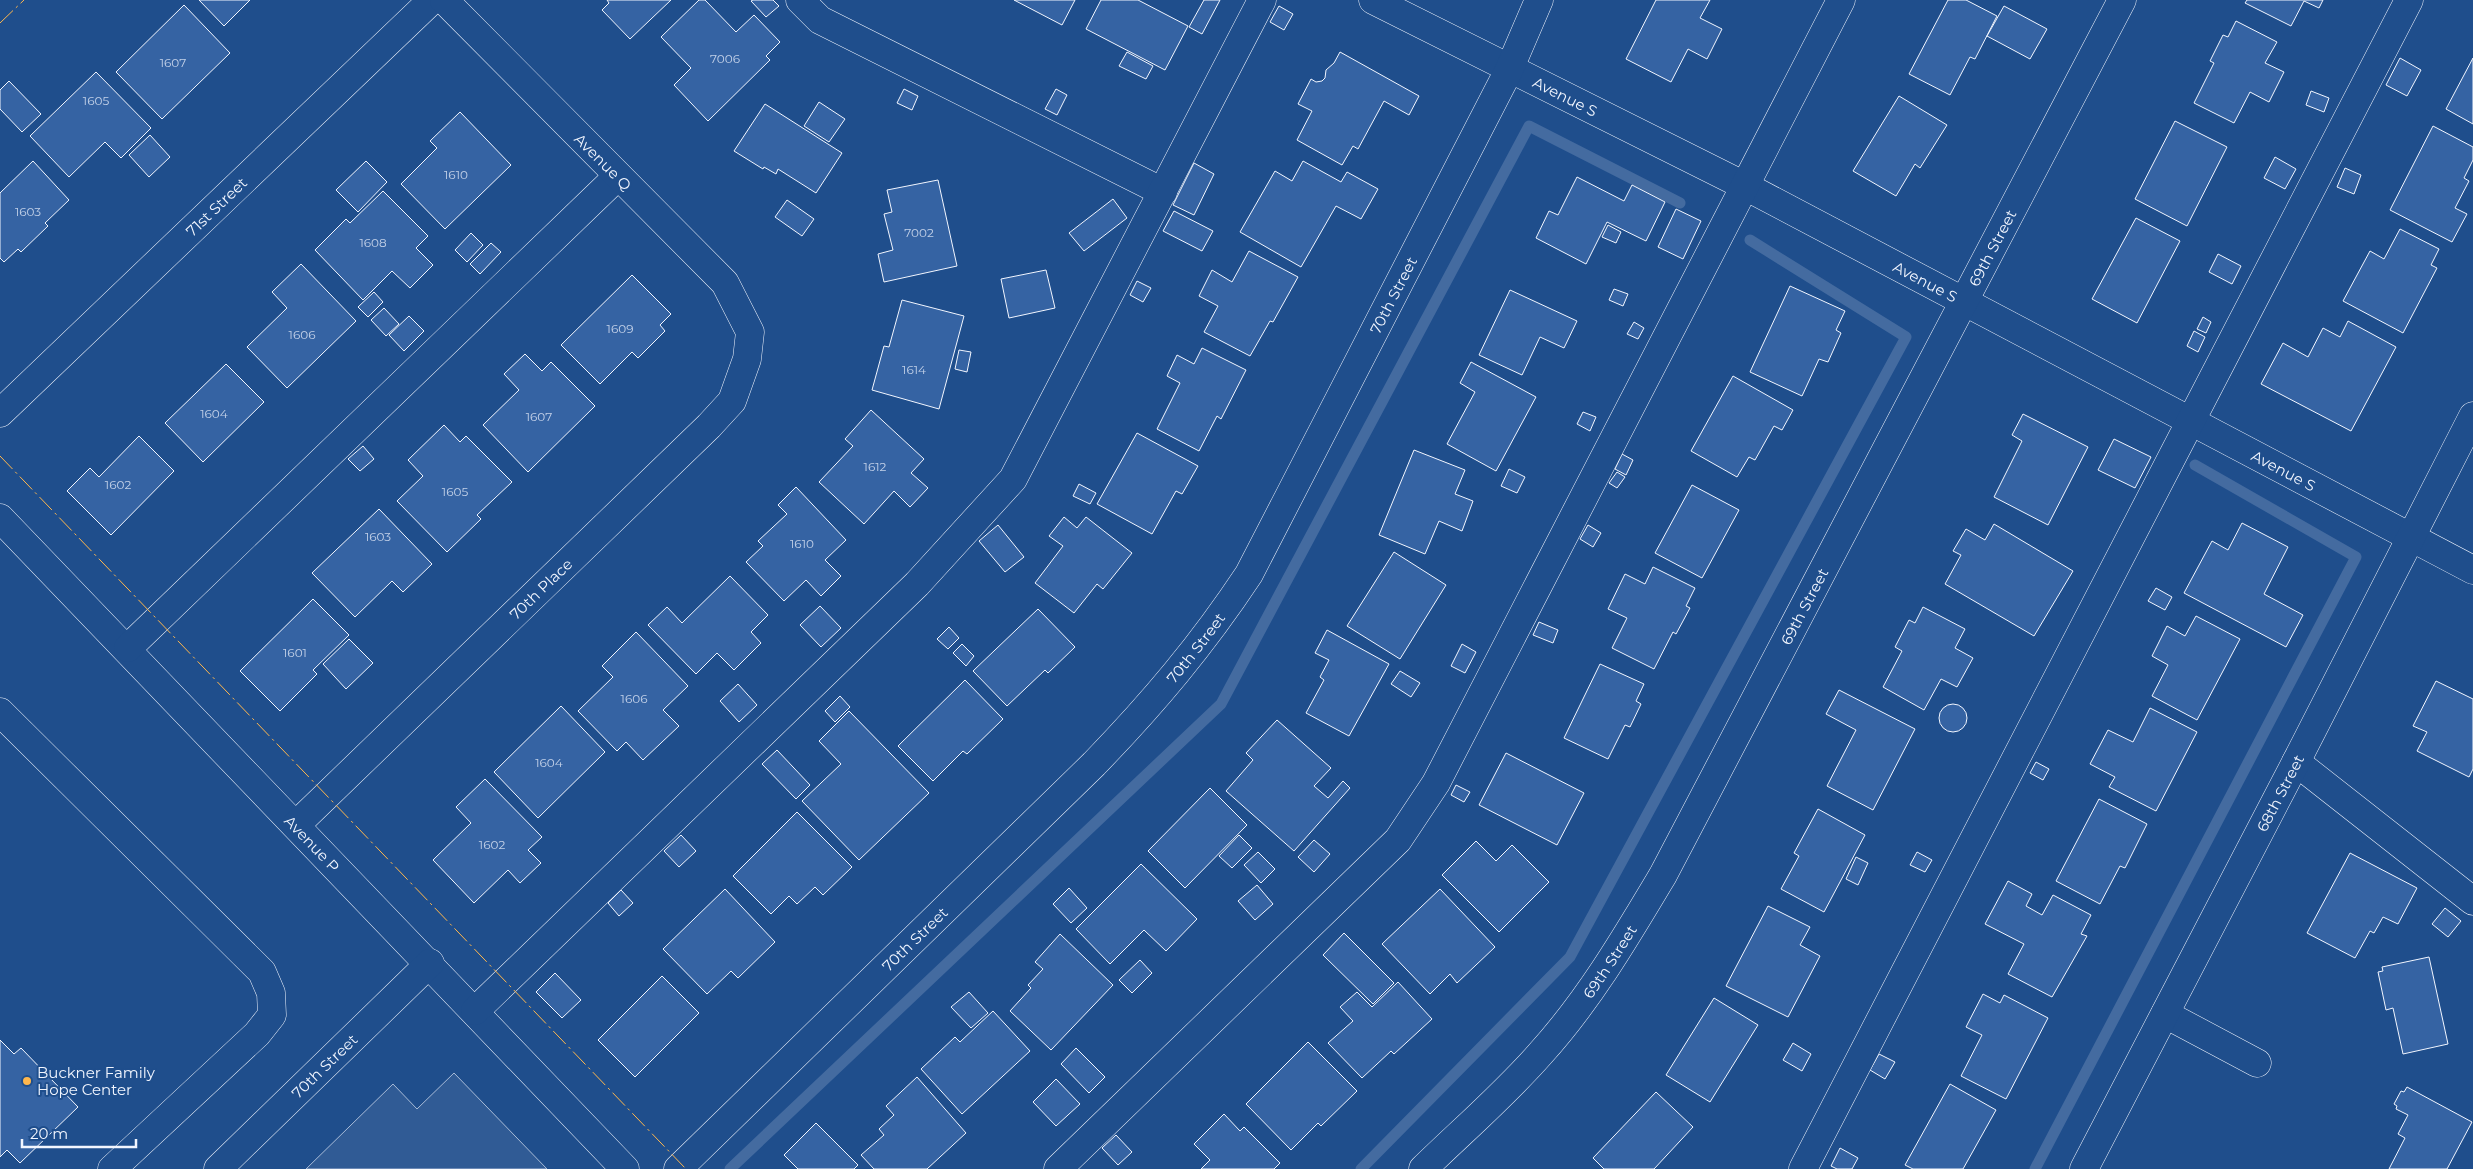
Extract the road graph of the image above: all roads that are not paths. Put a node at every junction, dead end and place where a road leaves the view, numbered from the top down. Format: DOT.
graph roads {
  1 [pos="432,0"];
  2 [pos="444,0"];
  3 [pos="800,0"];
  4 [pos="1262,0"];
  5 [pos="1373,0"];
  6 [pos="1539,0"];
  7 [pos="1841,0"];
  8 [pos="2122,0"];
  9 [pos="2409,0"];
  10 [pos="1509,70"];
  11 [pos="618,176"];
  12 [pos="1745,186"];
  13 [pos="1164,192"];
  14 [pos="1964,303"];
  15 [pos="750,332"];
  16 [pos="0,413"];
  17 [pos="2473,416"];
  18 [pos="2191,421"];
  19 [pos="0,518"];
  20 [pos="2410,537"];
  21 [pos="2473,570"];
  22 [pos="128,648"];
  23 [pos="0,712"];
  24 [pos="2296,762"];
  25 [pos="296,825"];
  26 [pos="2473,901"];
  27 [pos="430,963"];
  28 [pos="476,1011"];
  29 [pos="2165,1014"];
  30 [pos="2257,1063"];
  31 [pos="112,1169"];
  32 [pos="218,1169"];
  33 [pos="625,1169"];
  34 [pos="678,1169"];
  35 [pos="1058,1169"];
  36 [pos="1423,1169"];
  37 [pos="1803,1169"];
  38 [pos="2084,1169"];
  1 -- 16 [label="street, 71st Street"];
  2 -- 11 [label="street, Avenue Q"];
  3 -- 13 [label="street"];
  4 -- 13 [label="street"];
  5 -- 10 [label="street, Avenue S"];
  6 -- 10 [label="street, 70th Street"];
  7 -- 12 [label="street"];
  8 -- 14 [label="street, 69th Street"];
  9 -- 18 [label="street"];
  10 -- 12 [label="street, Avenue S"];
  10 -- 34 [label="street, 70th Street"];
  11 -- 15 [label="street, Avenue Q"];
  11 -- 22 [label="street"];
  12 -- 14 [label="street, Avenue S"];
  12 -- 35 [label="street"];
  13 -- 28 [label="street"];
  14 -- 18 [label="street, Avenue S"];
  14 -- 36 [label="street, 69th Street"];
  15 -- 25 [label="street, 70th Place"];
  17 -- 20 [label="street, 68th Street"];
  18 -- 20 [label="street, Avenue S"];
  18 -- 37 [label="street"];
  19 -- 22 [label="street, Avenue P"];
  20 -- 21 [label="street, Avenue S"];
  20 -- 24 [label="street, 68th Street"];
  22 -- 25 [label="street, Avenue P"];
  23 -- 31 [label="street"];
  24 -- 26 [label="street"];
  24 -- 29 [label="street, 68th Street"];
  25 -- 27 [label="street, Avenue P"];
  27 -- 28 [label="street, Avenue P"];
  27 -- 32 [label="street, 70th Street"];
  28 -- 33 [label="street, Avenue P"];
  29 -- 30 [label="street"];
  29 -- 38 [label="street, 68th Street"];
}
